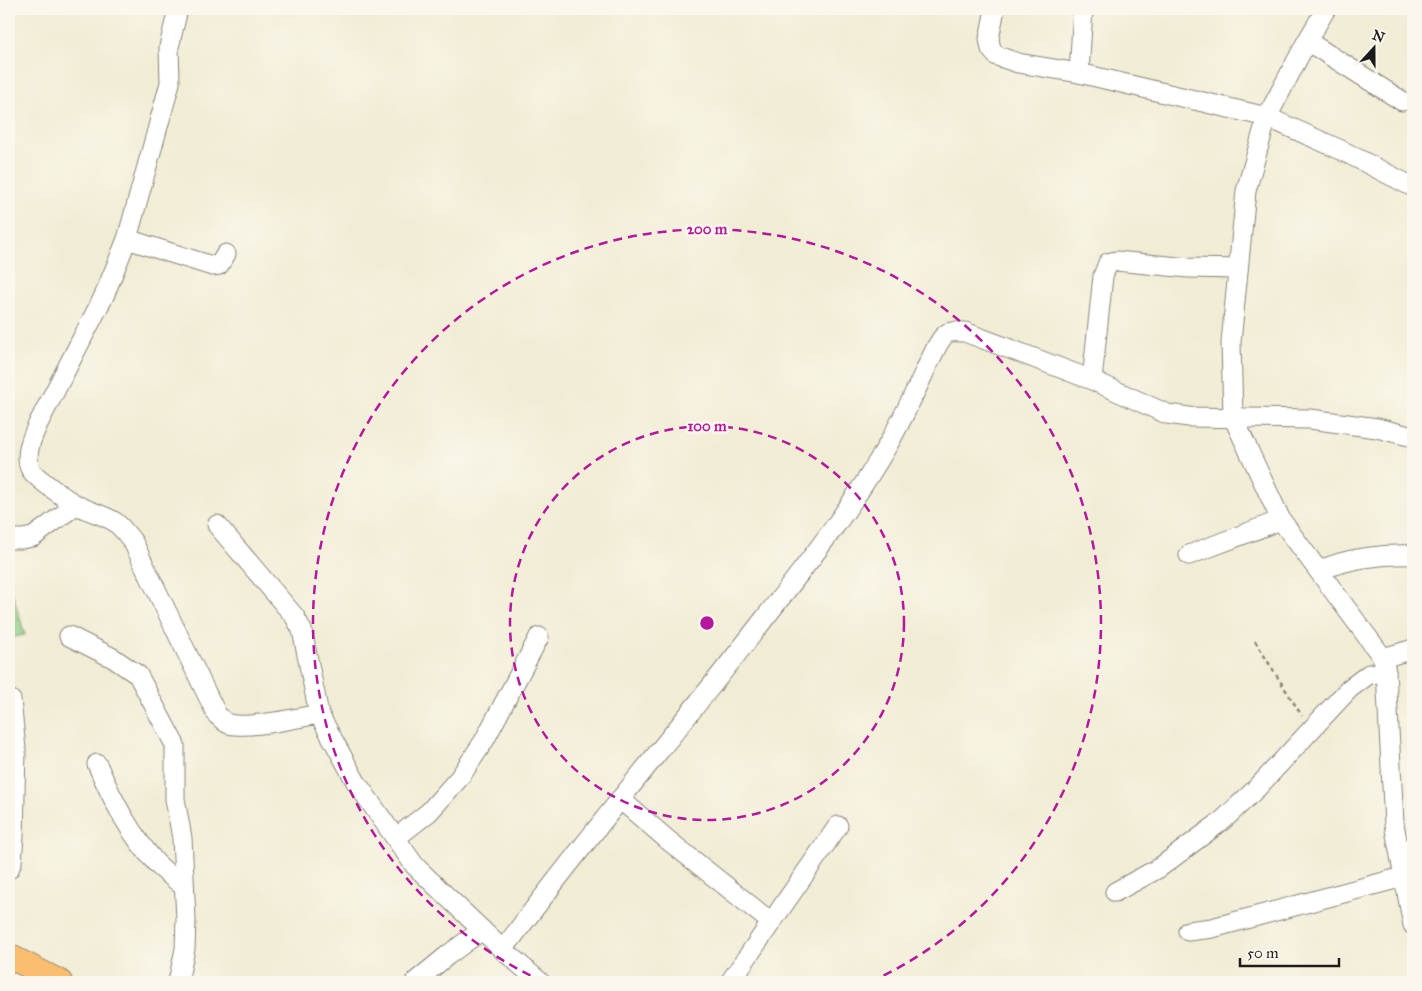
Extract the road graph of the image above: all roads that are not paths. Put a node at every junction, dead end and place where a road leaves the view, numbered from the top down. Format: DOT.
graph roads {
  1 [pos="178,9"];
  2 [pos="995,9"];
  3 [pos="1083,9"];
  4 [pos="1326,9"];
  5 [pos="1307,41"];
  6 [pos="1079,73"];
  7 [pos="1402,101"];
  8 [pos="1267,117"];
  9 [pos="1413,187"];
  10 [pos="127,239"];
  11 [pos="226,254"];
  12 [pos="1238,269"];
  13 [pos="1092,380"];
  14 [pos="1233,418"];
  15 [pos="1413,437"];
  16 [pos="76,505"];
  17 [pos="1281,520"];
  18 [pos="217,525"];
  19 [pos="9,539"];
  20 [pos="1190,555"];
  21 [pos="1413,555"];
  22 [pos="1319,571"];
  23 [pos="69,636"];
  24 [pos="539,637"];
  25 [pos="1413,649"];
  26 [pos="1385,665"];
  27 [pos="11,700"];
  28 [pos="319,714"];
  29 [pos="97,764"];
  30 [pos="620,799"];
  31 [pos="838,826"];
  32 [pos="396,838"];
  33 [pos="9,869"];
  34 [pos="1404,877"];
  35 [pos="184,887"];
  36 [pos="1115,892"];
  37 [pos="771,922"];
  38 [pos="1413,925"];
  39 [pos="482,930"];
  40 [pos="1188,931"];
  41 [pos="503,950"];
  42 [pos="9,956"];
  43 [pos="60,982"];
  44 [pos="178,982"];
  45 [pos="415,982"];
  46 [pos="540,982"];
  47 [pos="730,982"];
  1 -- 10 [label="street"];
  2 -- 6 [label="street"];
  3 -- 6 [label="street"];
  4 -- 5 [label="street"];
  5 -- 7 [label="street"];
  5 -- 8 [label="street"];
  6 -- 8 [label="street"];
  8 -- 9 [label="street"];
  8 -- 12 [label="street"];
  10 -- 11 [label="street"];
  10 -- 16 [label="street"];
  12 -- 13 [label="street"];
  12 -- 14 [label="street"];
  13 -- 14 [label="street"];
  13 -- 30 [label="street"];
  14 -- 15 [label="street"];
  14 -- 17 [label="street"];
  16 -- 19 [label="street"];
  16 -- 28 [label="street"];
  17 -- 20 [label="street"];
  17 -- 22 [label="street"];
  18 -- 28 [label="street"];
  21 -- 22 [label="street"];
  22 -- 26 [label="street"];
  23 -- 35 [label="street"];
  24 -- 32 [label="street"];
  25 -- 26 [label="street"];
  26 -- 34 [label="street"];
  26 -- 36 [label="street"];
  27 -- 33 [label="street"];
  28 -- 32 [label="street"];
  29 -- 35 [label="street"];
  30 -- 37 [label="street"];
  30 -- 41 [label="street"];
  31 -- 37 [label="street"];
  32 -- 39 [label="street"];
  34 -- 38 [label="street"];
  34 -- 40 [label="street"];
  35 -- 44 [label="street"];
  37 -- 47 [label="street"];
  39 -- 41 [label="street"];
  39 -- 45 [label="street"];
  41 -- 46 [label="street"];
  42 -- 43 [label="main road"];
}
